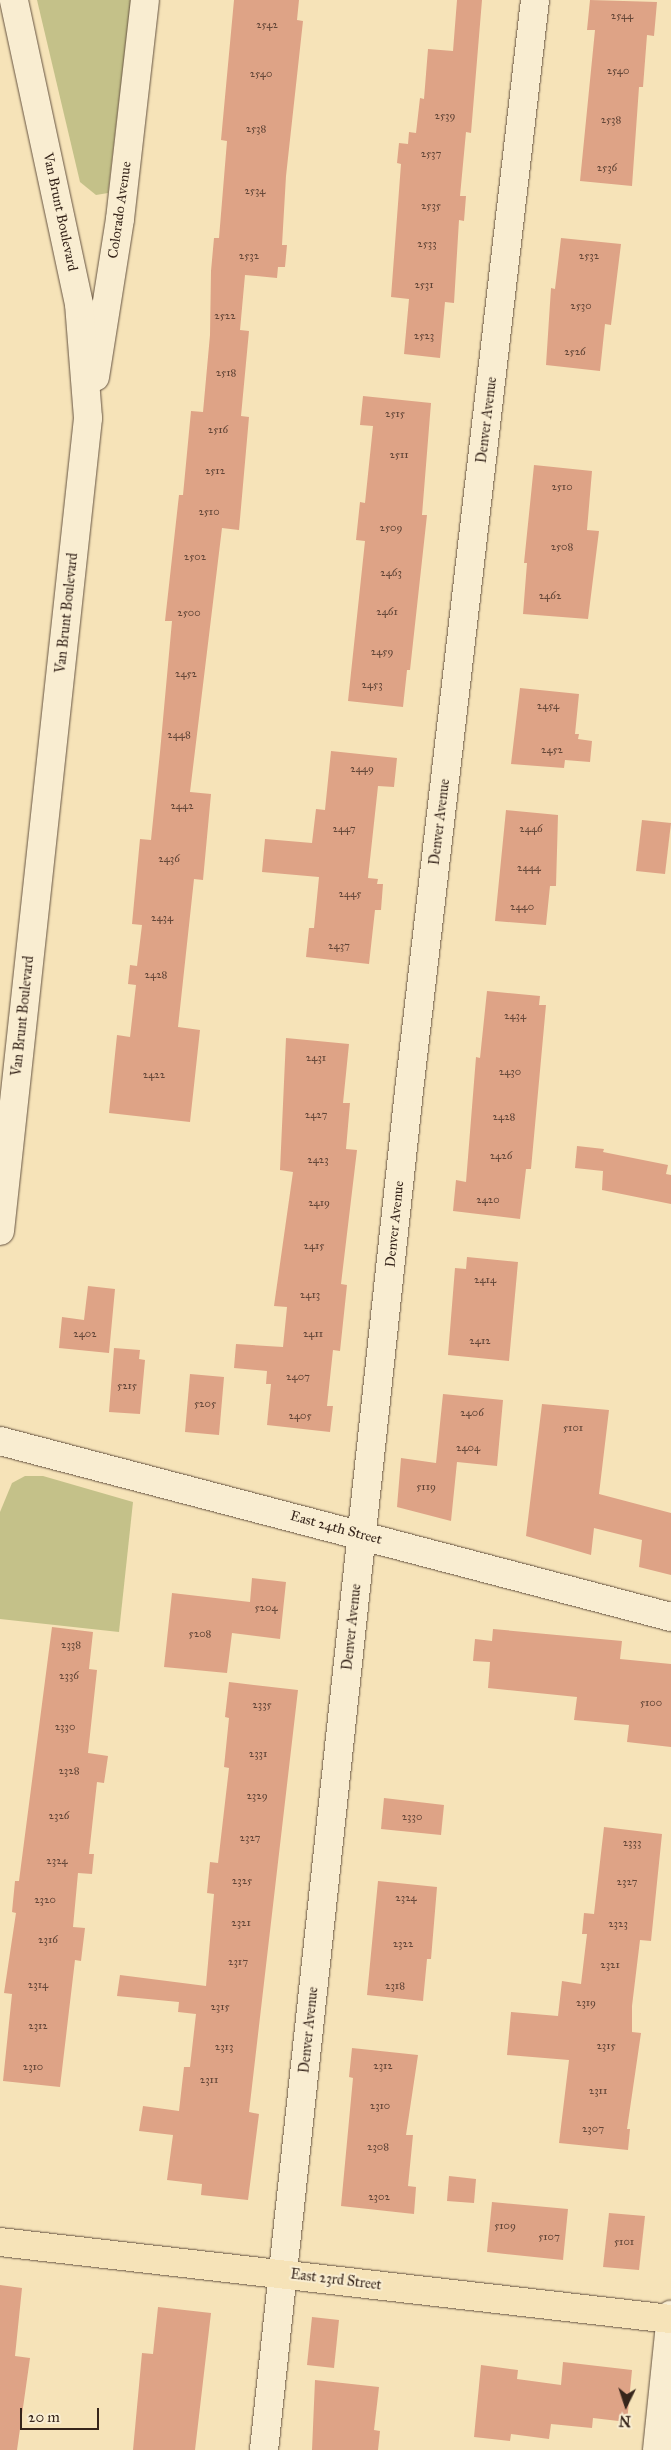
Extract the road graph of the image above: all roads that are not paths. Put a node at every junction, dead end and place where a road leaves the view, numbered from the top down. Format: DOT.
graph roads {
  1 [pos="14,0"];
  2 [pos="145,0"];
  3 [pos="535,0"];
  4 [pos="88,418"];
  5 [pos="0,1231"];
  6 [pos="0,1441"];
  7 [pos="362,1535"];
  8 [pos="671,1617"];
  9 [pos="0,2242"];
  10 [pos="284,2274"];
  11 [pos="671,2318"];
  12 [pos="264,2450"];
  13 [pos="656,2450"];
  1 -- 4 [label="street, Van Brunt Boulevard"];
  2 -- 4 [label="street, Colorado Avenue"];
  3 -- 7 [label="street, Denver Avenue"];
  4 -- 5 [label="street, Van Brunt Boulevard"];
  6 -- 7 [label="street, East 24th Street"];
  7 -- 8 [label="street, East 24th Street"];
  7 -- 10 [label="street, Denver Avenue"];
  9 -- 10 [label="main road, East 23rd Street"];
  10 -- 11 [label="main road, East 23rd Street"];
  10 -- 12 [label="street, Denver Avenue"];
  11 -- 13 [label="street"];
}
